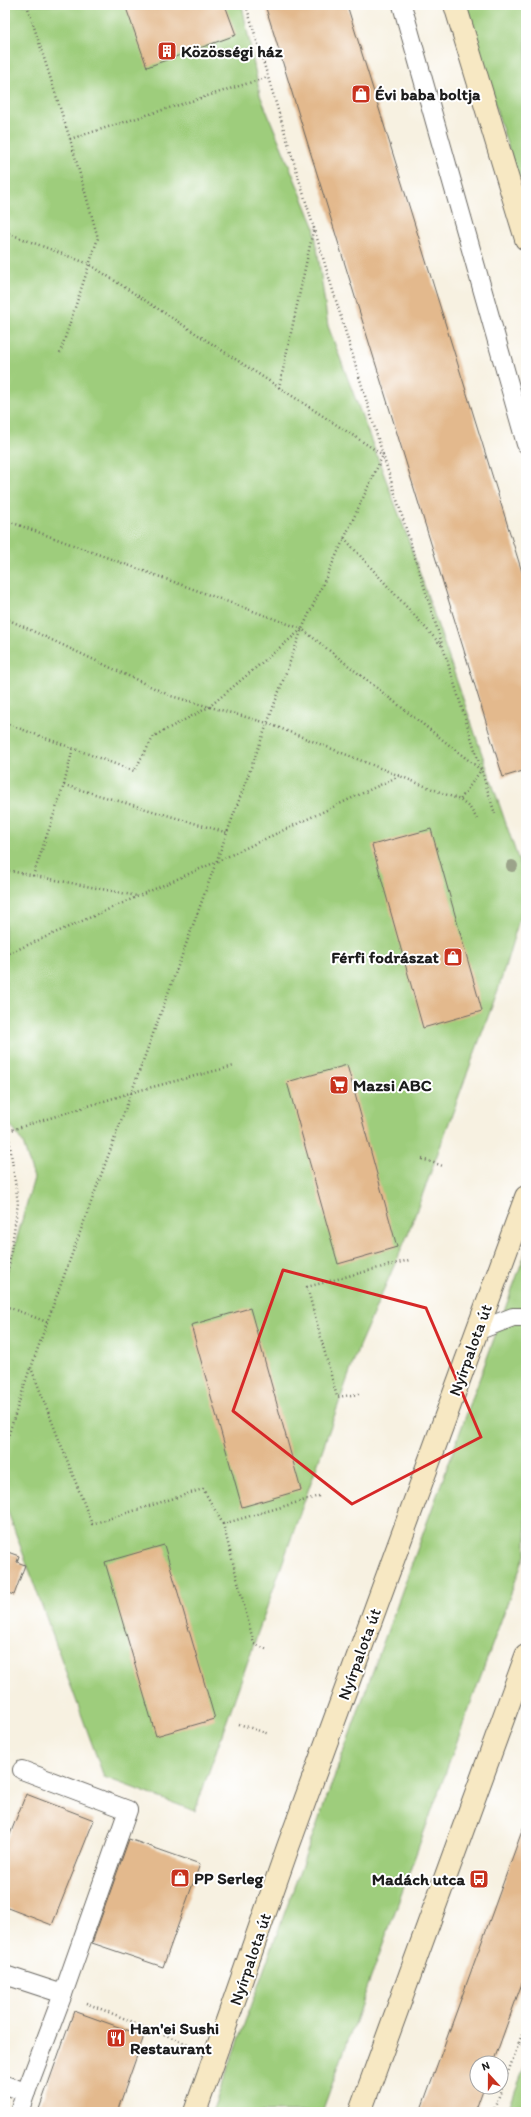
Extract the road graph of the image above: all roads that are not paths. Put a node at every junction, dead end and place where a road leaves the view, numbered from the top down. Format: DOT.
graph roads {
  1 [pos="402,5"];
  2 [pos="455,5"];
  3 [pos="526,239"];
  4 [pos="526,444"];
  5 [pos="526,1197"];
  6 [pos="526,1317"];
  7 [pos="477,1331"];
  8 [pos="526,1656"];
  9 [pos="22,1770"];
  10 [pos="5,1975"];
  11 [pos="63,1994"];
  12 [pos="5,2085"];
  13 [pos="26,2092"];
  14 [pos="19,2112"];
  15 [pos="195,2112"];
  16 [pos="360,2112"];
  1 -- 4 [label="lane"];
  2 -- 3 [label="main road"];
  5 -- 7 [label="main road, Nyírpalota út"];
  6 -- 7 [label="lane"];
  7 -- 15 [label="main road, Nyírpalota út"];
  8 -- 16 [label="main road"];
  9 -- 11 [label="lane"];
  10 -- 11 [label="lane"];
  11 -- 13 [label="lane"];
  12 -- 13 [label="lane"];
  13 -- 14 [label="lane"];
}
